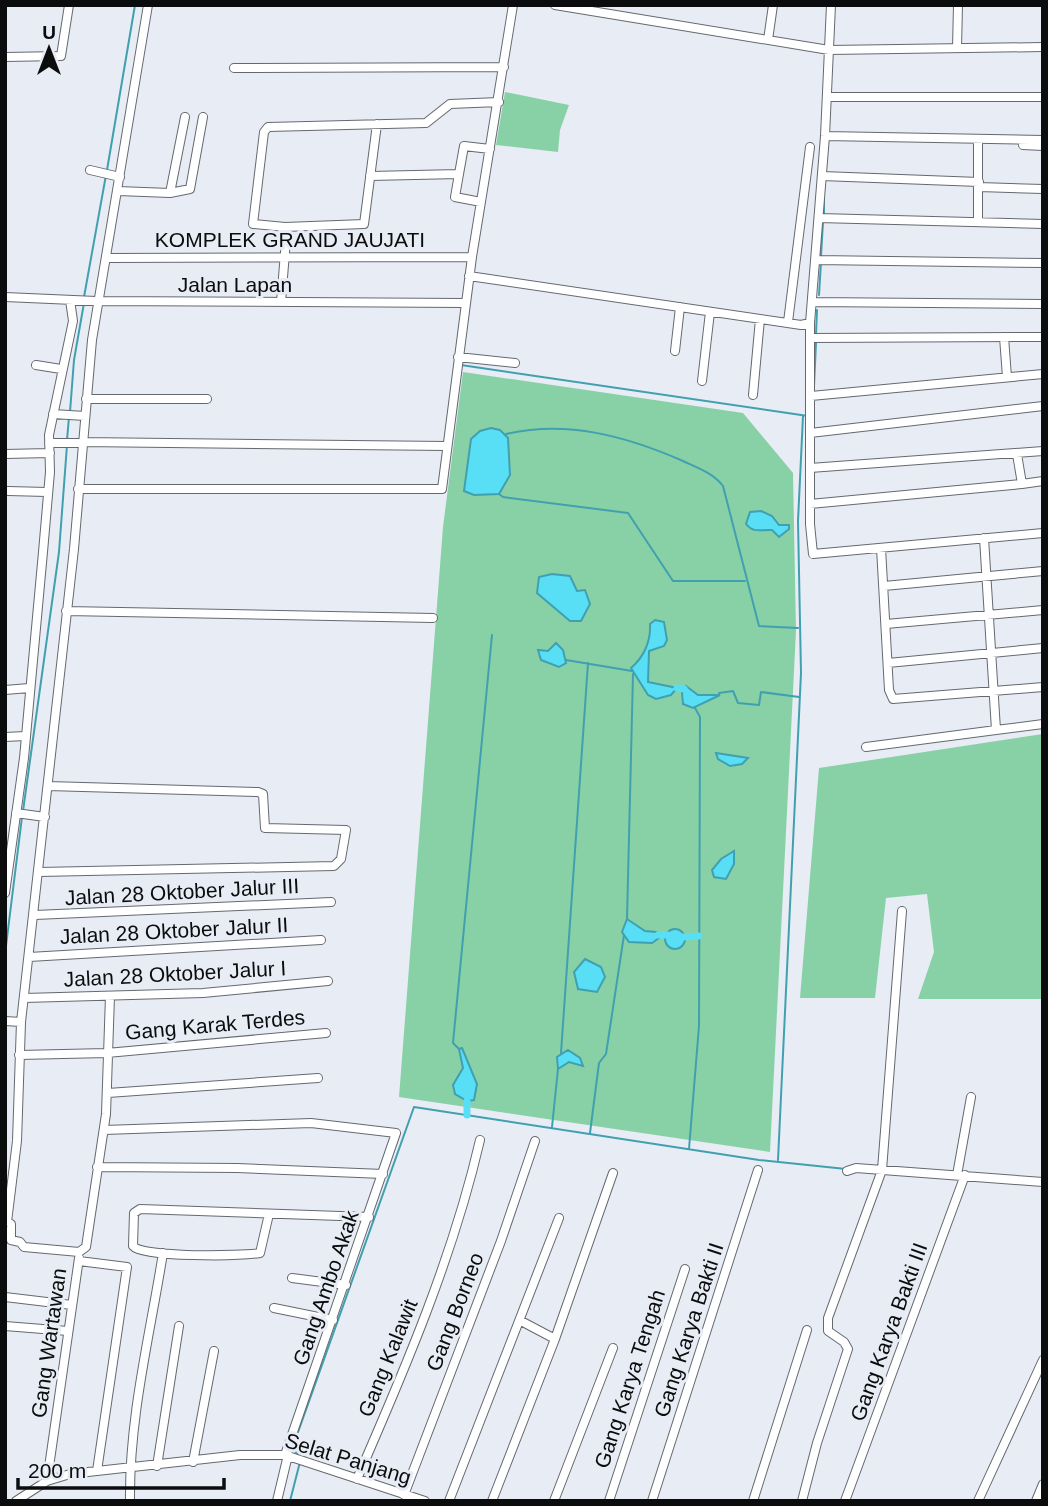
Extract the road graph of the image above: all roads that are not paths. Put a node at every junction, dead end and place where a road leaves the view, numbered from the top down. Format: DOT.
graph roads {
  1 [pos="69,5"];
  2 [pos="148,5"];
  3 [pos="513,5"];
  4 [pos="555,5"];
  5 [pos="773,5"];
  6 [pos="831,5"];
  7 [pos="958,5"];
  8 [pos="567,6"];
  9 [pos="768,40"];
  10 [pos="1043,47"];
  11 [pos="957,48"];
  12 [pos="829,50"];
  13 [pos="5,57"];
  14 [pos="505,67"];
  15 [pos="234,68"];
  16 [pos="827,97"];
  17 [pos="1043,97"];
  18 [pos="499,102"];
  19 [pos="185,117"];
  20 [pos="203,117"];
  21 [pos="377,124"];
  22 [pos="825,136"];
  23 [pos="978,140"];
  24 [pos="1043,140"];
  25 [pos="1043,146"];
  26 [pos="810,147"];
  27 [pos="490,149"];
  28 [pos="94,171"];
  29 [pos="459,174"];
  30 [pos="370,176"];
  31 [pos="822,176"];
  32 [pos="116,177"];
  33 [pos="979,185"];
  34 [pos="1043,189"];
  35 [pos="118,191"];
  36 [pos="170,193"];
  37 [pos="481,202"];
  38 [pos="819,218"];
  39 [pos="978,221"];
  40 [pos="1043,224"];
  41 [pos="286,240"];
  42 [pos="472,257"];
  43 [pos="108,258"];
  44 [pos="285,258"];
  45 [pos="821,260"];
  46 [pos="1043,263"];
  47 [pos="469,276"];
  48 [pos="5,297"];
  49 [pos="73,300"];
  50 [pos="98,301"];
  51 [pos="281,302"];
  52 [pos="813,302"];
  53 [pos="465,303"];
  54 [pos="1043,304"];
  55 [pos="680,307"];
  56 [pos="710,312"];
  57 [pos="760,319"];
  58 [pos="788,322"];
  59 [pos="810,323"];
  60 [pos="1004,337"];
  61 [pos="1043,337"];
  62 [pos="814,338"];
  63 [pos="675,351"];
  64 [pos="458,357"];
  65 [pos="515,363"];
  66 [pos="36,365"];
  67 [pos="61,369"];
  68 [pos="1043,374"];
  69 [pos="1007,377"];
  70 [pos="702,381"];
  71 [pos="753,395"];
  72 [pos="811,396"];
  73 [pos="86,399"];
  74 [pos="207,399"];
  75 [pos="1043,406"];
  76 [pos="55,414"];
  77 [pos="85,416"];
  78 [pos="810,433"];
  79 [pos="52,443"];
  80 [pos="82,443"];
  81 [pos="447,446"];
  82 [pos="1043,451"];
  83 [pos="50,453"];
  84 [pos="5,454"];
  85 [pos="1017,454"];
  86 [pos="810,468"];
  87 [pos="1043,481"];
  88 [pos="1022,484"];
  89 [pos="78,489"];
  90 [pos="8,491"];
  91 [pos="47,492"];
  92 [pos="810,505"];
  93 [pos="1043,533"];
  94 [pos="984,538"];
  95 [pos="881,548"];
  96 [pos="1043,571"];
  97 [pos="986,576"];
  98 [pos="884,586"];
  99 [pos="1043,610"];
  100 [pos="66,611"];
  101 [pos="989,614"];
  102 [pos="433,618"];
  103 [pos="886,624"];
  104 [pos="1043,648"];
  105 [pos="991,653"];
  106 [pos="888,663"];
  107 [pos="1043,687"];
  108 [pos="29,688"];
  109 [pos="5,690"];
  110 [pos="993,690"];
  111 [pos="1043,724"];
  112 [pos="996,730"];
  113 [pos="26,736"];
  114 [pos="5,737"];
  115 [pos="866,747"];
  116 [pos="48,786"];
  117 [pos="18,816"];
  118 [pos="40,816"];
  119 [pos="5,820"];
  120 [pos="39,872"];
  121 [pos="5,893"];
  122 [pos="331,902"];
  123 [pos="902,911"];
  124 [pos="35,915"];
  125 [pos="321,940"];
  126 [pos="29,957"];
  127 [pos="328,981"];
  128 [pos="110,996"];
  129 [pos="24,998"];
  130 [pos="13,1022"];
  131 [pos="326,1033"];
  132 [pos="107,1053"];
  133 [pos="19,1055"];
  134 [pos="318,1078"];
  135 [pos="108,1093"];
  136 [pos="971,1097"];
  137 [pos="104,1130"];
  138 [pos="480,1140"];
  139 [pos="535,1141"];
  140 [pos="97,1167"];
  141 [pos="758,1170"];
  142 [pos="882,1170"];
  143 [pos="847,1171"];
  144 [pos="613,1173"];
  145 [pos="383,1174"];
  146 [pos="962,1177"];
  147 [pos="1043,1182"];
  148 [pos="269,1214"];
  149 [pos="369,1217"];
  150 [pos="559,1218"];
  151 [pos="6,1222"];
  152 [pos="163,1253"];
  153 [pos="79,1256"];
  154 [pos="685,1269"];
  155 [pos="292,1278"];
  156 [pos="346,1285"];
  157 [pos="5,1297"];
  158 [pos="72,1305"];
  159 [pos="274,1308"];
  160 [pos="333,1320"];
  161 [pos="521,1321"];
  162 [pos="5,1326"];
  163 [pos="179,1326"];
  164 [pos="807,1329"];
  165 [pos="68,1331"];
  166 [pos="555,1339"];
  167 [pos="613,1348"];
  168 [pos="214,1351"];
  169 [pos="1043,1360"];
  170 [pos="294,1457"];
  171 [pos="193,1462"];
  172 [pos="157,1466"];
  173 [pos="130,1469"];
  174 [pos="97,1471"];
  175 [pos="357,1479"];
  176 [pos="47,1481"];
  177 [pos="1043,1484"];
  178 [pos="400,1496"];
  179 [pos="16,1501"];
  180 [pos="130,1501"];
  181 [pos="276,1501"];
  182 [pos="425,1501"];
  183 [pos="449,1501"];
  184 [pos="492,1501"];
  185 [pos="554,1501"];
  186 [pos="609,1501"];
  187 [pos="652,1501"];
  188 [pos="753,1501"];
  189 [pos="802,1501"];
  190 [pos="845,1501"];
  191 [pos="978,1501"];
  192 [pos="1035,1501"];
  1 -- 13 [label="street"];
  2 -- 32 [label="street"];
  3 -- 14 [label="street"];
  4 -- 8 [label="street"];
  5 -- 9 [label="street"];
  6 -- 12 [label="street"];
  7 -- 11 [label="street"];
  8 -- 9 [label="street"];
  9 -- 12 [label="street"];
  10 -- 11 [label="street"];
  11 -- 12 [label="street"];
  12 -- 16 [label="street"];
  14 -- 15 [label="street"];
  14 -- 18 [label="street"];
  16 -- 17 [label="street"];
  16 -- 22 [label="street"];
  18 -- 21 [label="street"];
  18 -- 27 [label="street"];
  19 -- 36 [label="street"];
  20 -- 36 [label="street"];
  21 -- 30 [label="street"];
  21 -- 30 [label="street"];
  22 -- 23 [label="street"];
  22 -- 31 [label="street"];
  23 -- 24 [label="street"];
  23 -- 25 [label="street"];
  23 -- 33 [label="street"];
  26 -- 58 [label="street"];
  27 -- 29 [label="street"];
  27 -- 37 [label="street"];
  28 -- 32 [label="street"];
  29 -- 30 [label="street"];
  29 -- 37 [label="street"];
  31 -- 33 [label="street"];
  31 -- 38 [label="street"];
  32 -- 35 [label="street"];
  33 -- 34 [label="street"];
  33 -- 39 [label="street"];
  35 -- 36 [label="street"];
  35 -- 43 [label="street"];
  37 -- 42 [label="street"];
  38 -- 39 [label="street"];
  38 -- 45 [label="street"];
  39 -- 40 [label="street"];
  41 -- 44 [label="street"];
  42 -- 44 [label="street, KOMPLEK GRAND JAUJATI"];
  42 -- 47 [label="street"];
  43 -- 44 [label="street, KOMPLEK GRAND JAUJATI"];
  43 -- 50 [label="street"];
  44 -- 51 [label="street"];
  45 -- 46 [label="street"];
  45 -- 52 [label="street"];
  47 -- 53 [label="street"];
  47 -- 55 [label="street"];
  48 -- 49 [label="street, Jalan Lapan"];
  49 -- 50 [label="street, Jalan Lapan"];
  49 -- 67 [label="street"];
  50 -- 51 [label="street, Jalan Lapan"];
  50 -- 73 [label="street"];
  51 -- 53 [label="street, Jalan Lapan"];
  52 -- 54 [label="street"];
  52 -- 59 [label="street"];
  53 -- 64 [label="street"];
  55 -- 56 [label="street"];
  55 -- 63 [label="street"];
  56 -- 57 [label="street"];
  56 -- 70 [label="street"];
  57 -- 58 [label="street"];
  57 -- 71 [label="street"];
  58 -- 59 [label="street"];
  59 -- 62 [label="street"];
  60 -- 61 [label="street"];
  60 -- 62 [label="street"];
  60 -- 69 [label="street"];
  62 -- 72 [label="street"];
  64 -- 65 [label="street"];
  64 -- 81 [label="street"];
  66 -- 67 [label="street"];
  67 -- 76 [label="street"];
  68 -- 69 [label="street"];
  69 -- 72 [label="street"];
  72 -- 78 [label="street"];
  73 -- 74 [label="street"];
  73 -- 77 [label="street"];
  75 -- 78 [label="street"];
  76 -- 77 [label="street"];
  76 -- 79 [label="street"];
  77 -- 80 [label="street"];
  78 -- 86 [label="street"];
  79 -- 80 [label="street"];
  79 -- 83 [label="street"];
  80 -- 81 [label="street"];
  80 -- 89 [label="street"];
  81 -- 89 [label="street"];
  82 -- 85 [label="street"];
  83 -- 84 [label="street"];
  83 -- 91 [label="street"];
  85 -- 86 [label="street"];
  85 -- 88 [label="street"];
  86 -- 92 [label="street"];
  87 -- 88 [label="street"];
  88 -- 92 [label="street"];
  89 -- 100 [label="street"];
  90 -- 91 [label="street"];
  91 -- 108 [label="street"];
  92 -- 95 [label="street"];
  93 -- 94 [label="street"];
  94 -- 95 [label="street"];
  94 -- 97 [label="street"];
  95 -- 98 [label="street"];
  96 -- 97 [label="street"];
  97 -- 98 [label="street"];
  97 -- 101 [label="street"];
  98 -- 103 [label="street"];
  99 -- 101 [label="street"];
  100 -- 102 [label="street"];
  100 -- 116 [label="street"];
  101 -- 103 [label="street"];
  101 -- 105 [label="street"];
  103 -- 106 [label="street"];
  104 -- 105 [label="street"];
  105 -- 106 [label="street"];
  105 -- 110 [label="street"];
  106 -- 110 [label="street"];
  107 -- 110 [label="street"];
  108 -- 109 [label="street"];
  108 -- 113 [label="street"];
  110 -- 112 [label="street"];
  111 -- 112 [label="street"];
  112 -- 115 [label="street"];
  113 -- 114 [label="street"];
  113 -- 117 [label="street"];
  116 -- 118 [label="street"];
  116 -- 120 [label="street"];
  117 -- 118 [label="street"];
  117 -- 119 [label="street"];
  117 -- 121 [label="street"];
  118 -- 120 [label="street"];
  120 -- 124 [label="street"];
  122 -- 124 [label="street, Jalan 28 Oktober Jalur III"];
  123 -- 142 [label="street"];
  124 -- 126 [label="street"];
  125 -- 126 [label="street, Jalan 28 Oktober Jalur II"];
  126 -- 129 [label="street"];
  127 -- 128 [label="street, Jalan 28 Oktober Jalur I"];
  128 -- 129 [label="street, Jalan 28 Oktober Jalur I"];
  128 -- 132 [label="street, Gang Wartawan"];
  129 -- 130 [label="street"];
  130 -- 133 [label="street"];
  131 -- 132 [label="street, Gang Karak Terdes"];
  132 -- 133 [label="street, Gang Karak Terdes"];
  132 -- 135 [label="street, Gang Wartawan"];
  133 -- 151 [label="street"];
  134 -- 135 [label="street"];
  135 -- 137 [label="street, Gang Wartawan"];
  136 -- 146 [label="street, Gang Karya Bakti III"];
  137 -- 140 [label="street, Gang Wartawan"];
  137 -- 145 [label="street, Gang Ambo Akak"];
  138 -- 175 [label="street, Gang Kalawit"];
  139 -- 178 [label="street, Gang Borneo"];
  140 -- 145 [label="street"];
  140 -- 153 [label="street, Gang Wartawan"];
  141 -- 187 [label="street, Gang Karya Bakti II"];
  142 -- 143 [label="street"];
  142 -- 146 [label="street"];
  142 -- 189 [label="street"];
  144 -- 166 [label="street"];
  145 -- 149 [label="street, Gang Ambo Akak"];
  146 -- 147 [label="street"];
  146 -- 190 [label="street, Gang Karya Bakti III"];
  148 -- 149 [label="street"];
  148 -- 152 [label="street"];
  148 -- 152 [label="street"];
  149 -- 156 [label="street, Gang Ambo Akak"];
  150 -- 161 [label="street"];
  151 -- 153 [label="street"];
  152 -- 173 [label="street"];
  153 -- 158 [label="street, Gang Wartawan"];
  153 -- 174 [label="street"];
  154 -- 186 [label="street, Gang Karya Tengah"];
  155 -- 156 [label="street"];
  156 -- 160 [label="street, Gang Ambo Akak"];
  157 -- 158 [label="street"];
  158 -- 165 [label="street, Gang Wartawan"];
  159 -- 160 [label="street"];
  160 -- 170 [label="street, Gang Ambo Akak"];
  161 -- 166 [label="street"];
  161 -- 183 [label="street"];
  162 -- 165 [label="street"];
  163 -- 172 [label="street"];
  164 -- 188 [label="street"];
  165 -- 176 [label="street, Gang Wartawan"];
  166 -- 184 [label="street"];
  167 -- 185 [label="street"];
  168 -- 171 [label="street"];
  169 -- 191 [label="street"];
  170 -- 171 [label="street, Selat Panjang"];
  170 -- 175 [label="street, Selat Panjang"];
  170 -- 181 [label="street, Gang Ambo Akak"];
  171 -- 172 [label="street, Selat Panjang"];
  172 -- 173 [label="street, Selat Panjang"];
  173 -- 174 [label="street, Selat Panjang"];
  173 -- 180 [label="street"];
  174 -- 176 [label="street, Selat Panjang"];
  175 -- 178 [label="street, Selat Panjang"];
  176 -- 179 [label="street, Selat Panjang"];
  177 -- 192 [label="street"];
  178 -- 182 [label="street, Selat Panjang"];
}
